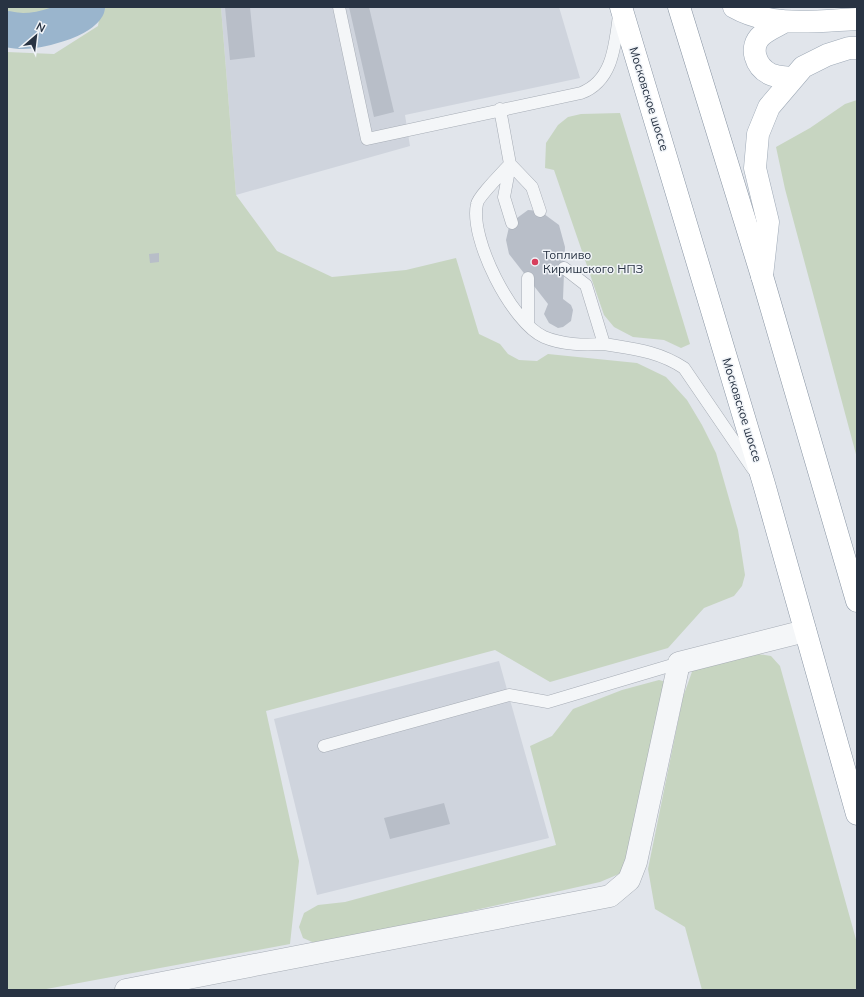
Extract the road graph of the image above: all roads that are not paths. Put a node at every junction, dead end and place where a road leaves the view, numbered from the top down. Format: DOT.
graph roads {
  1 [pos="339,7"];
  2 [pos="621,7"];
  3 [pos="679,7"];
  4 [pos="734,7"];
  5 [pos="857,19"];
  6 [pos="784,22"];
  7 [pos="857,48"];
  8 [pos="792,78"];
  9 [pos="500,109"];
  10 [pos="510,164"];
  11 [pos="540,211"];
  12 [pos="512,223"];
  13 [pos="564,268"];
  14 [pos="762,276"];
  15 [pos="528,278"];
  16 [pos="528,325"];
  17 [pos="604,344"];
  18 [pos="764,484"];
  19 [pos="857,601"];
  20 [pos="805,631"];
  21 [pos="679,663"];
  22 [pos="324,746"];
  23 [pos="857,814"];
  24 [pos="126,990"];
  1 -- 9 [label="lane"];
  2 -- 9 [label="lane"];
  2 -- 18 [label="main road, Московское шоссе"];
  3 -- 14 [label="main road"];
  4 -- 6 [label="main road"];
  5 -- 6 [label="main road"];
  6 -- 8 [label="main road"];
  7 -- 8 [label="main road"];
  8 -- 14 [label="main road"];
  9 -- 10 [label="lane"];
  10 -- 11 [label="lane"];
  10 -- 12 [label="lane"];
  10 -- 16 [label="lane"];
  13 -- 17 [label="lane"];
  14 -- 19 [label="main road"];
  15 -- 16 [label="lane"];
  16 -- 17 [label="lane"];
  17 -- 18 [label="lane"];
  18 -- 20 [label="main road, Московское шоссе"];
  20 -- 21 [label="street"];
  20 -- 23 [label="main road, Московское шоссе"];
  21 -- 22 [label="lane"];
  21 -- 24 [label="street"];
}
